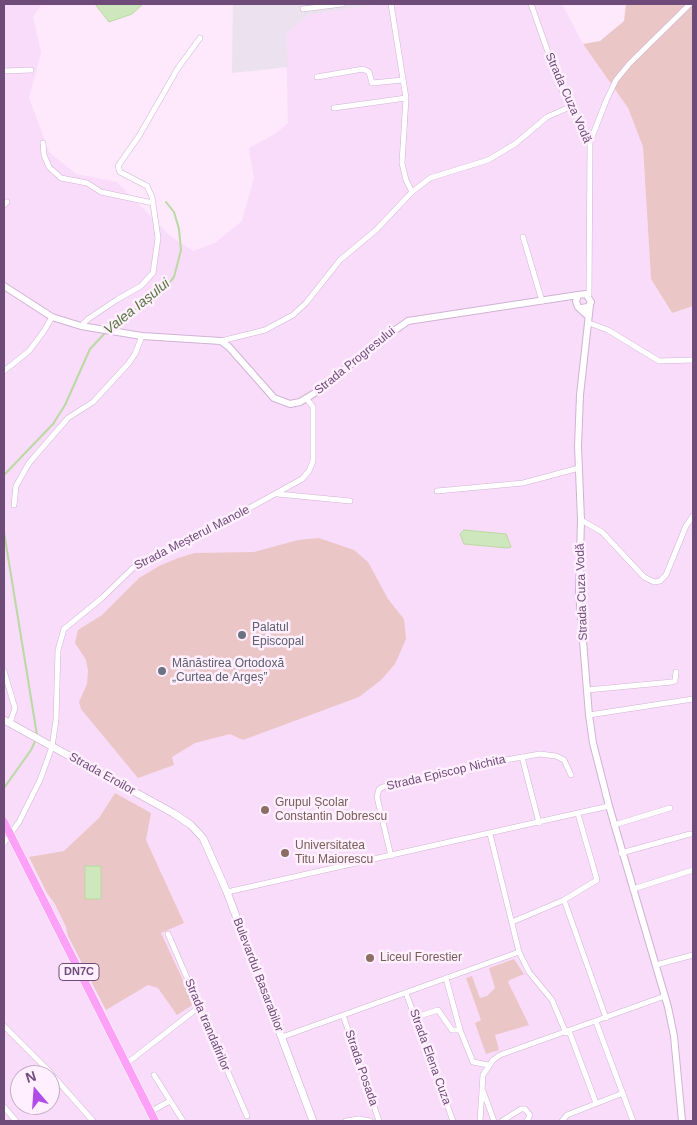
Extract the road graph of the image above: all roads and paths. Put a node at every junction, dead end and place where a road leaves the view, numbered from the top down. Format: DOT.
graph roads {
  1 [pos="342,4"];
  2 [pos="391,4"];
  3 [pos="531,4"];
  4 [pos="690,4"];
  5 [pos="304,9"];
  6 [pos="200,38"];
  7 [pos="31,70"];
  8 [pos="4,71"];
  9 [pos="317,77"];
  10 [pos="403,80"];
  11 [pos="406,98"];
  12 [pos="570,107"];
  13 [pos="334,108"];
  14 [pos="590,142"];
  15 [pos="43,143"];
  16 [pos="412,192"];
  17 [pos="153,204"];
  18 [pos="523,237"];
  19 [pos="4,286"];
  20 [pos="583,295"];
  21 [pos="564,298"];
  22 [pos="542,300"];
  23 [pos="590,305"];
  24 [pos="579,306"];
  25 [pos="52,317"];
  26 [pos="588,319"];
  27 [pos="81,326"];
  28 [pos="142,336"];
  29 [pos="221,341"];
  30 [pos="693,360"];
  31 [pos="4,371"];
  32 [pos="307,399"];
  33 [pos="579,468"];
  34 [pos="437,491"];
  35 [pos="278,494"];
  36 [pos="350,501"];
  37 [pos="14,505"];
  38 [pos="693,516"];
  39 [pos="581,520"];
  40 [pos="4,671"];
  41 [pos="676,672"];
  42 [pos="587,690"];
  43 [pos="693,699"];
  44 [pos="589,716"];
  45 [pos="7,721"];
  46 [pos="49,745"];
  47 [pos="522,757"];
  48 [pos="571,775"];
  49 [pos="609,806"];
  50 [pos="670,808"];
  51 [pos="578,814"];
  52 [pos="4,822"];
  53 [pos="539,823"];
  54 [pos="614,825"];
  55 [pos="198,831"];
  56 [pos="490,834"];
  57 [pos="690,834"];
  58 [pos="10,836"];
  59 [pos="4,843"];
  60 [pos="622,853"];
  61 [pos="390,856"];
  62 [pos="693,870"];
  63 [pos="633,889"];
  64 [pos="227,892"];
  65 [pos="564,900"];
  66 [pos="512,922"];
  67 [pos="168,934"];
  68 [pos="519,952"];
  69 [pos="693,955"];
  70 [pos="656,965"];
  71 [pos="446,978"];
  72 [pos="406,993"];
  73 [pos="665,996"];
  74 [pos="200,1007"];
  75 [pos="343,1015"];
  76 [pos="416,1017"];
  77 [pos="606,1018"];
  78 [pos="596,1022"];
  79 [pos="4,1026"];
  80 [pos="460,1030"];
  81 [pos="568,1032"];
  82 [pos="282,1037"];
  83 [pos="126,1064"];
  84 [pos="488,1065"];
  85 [pos="154,1075"];
  86 [pos="482,1088"];
  87 [pos="623,1093"];
  88 [pos="170,1101"];
  89 [pos="596,1103"];
  90 [pos="4,1107"];
  91 [pos="150,1112"];
  92 [pos="247,1116"];
  93 [pos="16,1121"];
  94 [pos="93,1121"];
  95 [pos="155,1121"];
  96 [pos="183,1121"];
  97 [pos="313,1121"];
  98 [pos="346,1121"];
  99 [pos="370,1121"];
  100 [pos="379,1121"];
  101 [pos="453,1121"];
  102 [pos="480,1121"];
  103 [pos="494,1121"];
  104 [pos="502,1121"];
  105 [pos="528,1121"];
  106 [pos="562,1121"];
  107 [pos="633,1121"];
  108 [pos="682,1121"];
  1 -- 5 [label="street"];
  2 -- 10 [label="street"];
  3 -- 12 [label="street, Strada Cuza Vodă"];
  4 -- 14 [label="street"];
  6 -- 17 [label="street"];
  7 -- 8 [label="street"];
  9 -- 10 [label="street"];
  10 -- 11 [label="street"];
  11 -- 13 [label="street"];
  11 -- 16 [label="street"];
  12 -- 14 [label="street, Strada Cuza Vodă"];
  12 -- 16 [label="street"];
  14 -- 20 [label="street, Strada Cuza Vodă"];
  15 -- 17 [label="street"];
  16 -- 29 [label="street"];
  17 -- 27 [label="street"];
  18 -- 22 [label="street"];
  19 -- 25 [label="street"];
  20 -- 21 [label="street, Strada Progresului"];
  20 -- 23 [label="street, Strada Cuza Vodă"];
  20 -- 24 [label="street"];
  21 -- 22 [label="street, Strada Progresului"];
  21 -- 24 [label="street"];
  22 -- 32 [label="street, Strada Progresului"];
  23 -- 24 [label="street"];
  23 -- 26 [label="street, Strada Cuza Vodă"];
  24 -- 26 [label="street"];
  25 -- 27 [label="street"];
  25 -- 31 [label="street"];
  26 -- 30 [label="street"];
  26 -- 33 [label="street, Strada Cuza Vodă"];
  27 -- 28 [label="street"];
  28 -- 29 [label="street"];
  28 -- 37 [label="street"];
  29 -- 32 [label="street, Strada Progresului"];
  32 -- 35 [label="street, Strada Meșterul Manole"];
  33 -- 34 [label="street"];
  33 -- 39 [label="street, Strada Cuza Vodă"];
  35 -- 36 [label="street"];
  35 -- 46 [label="street, Strada Meșterul Manole"];
  38 -- 39 [label="street"];
  39 -- 42 [label="street, Strada Cuza Vodă"];
  40 -- 45 [label="street"];
  41 -- 42 [label="street"];
  42 -- 44 [label="street, Strada Cuza Vodă"];
  43 -- 44 [label="street"];
  44 -- 49 [label="street, Strada Cuza Vodă"];
  45 -- 46 [label="main road, Strada Eroilor"];
  46 -- 55 [label="main road, Strada Eroilor"];
  46 -- 58 [label="street, Strada Meșterul Manole"];
  47 -- 48 [label="street, Strada Episcop Nichita"];
  47 -- 53 [label="street, Strada Episcop Nichita"];
  47 -- 61 [label="street, Strada Episcop Nichita"];
  49 -- 51 [label="street"];
  49 -- 54 [label="street, Strada Cuza Vodă"];
  50 -- 54 [label="street"];
  51 -- 53 [label="street"];
  51 -- 65 [label="street"];
  52 -- 58 [label="main road, DN7C"];
  53 -- 56 [label="street"];
  54 -- 60 [label="street, Strada Cuza Vodă"];
  55 -- 64 [label="main road, Bulevardul Basarabilor"];
  56 -- 61 [label="street"];
  56 -- 66 [label="street"];
  57 -- 60 [label="street"];
  58 -- 59 [label="street, Strada Meșterul Manole"];
  58 -- 83 [label="main road, DN7C"];
  60 -- 63 [label="street, Strada Cuza Vodă"];
  61 -- 64 [label="street"];
  62 -- 63 [label="street"];
  63 -- 70 [label="street, Strada Cuza Vodă"];
  64 -- 82 [label="main road, Bulevardul Basarabilor"];
  65 -- 66 [label="street"];
  65 -- 77 [label="street"];
  66 -- 68 [label="street"];
  67 -- 74 [label="street, Strada trandafirilor"];
  68 -- 71 [label="street, Strada Posada"];
  68 -- 81 [label="street"];
  69 -- 70 [label="street"];
  70 -- 73 [label="street, Strada Cuza Vodă"];
  71 -- 72 [label="street, Strada Posada"];
  71 -- 80 [label="street"];
  72 -- 75 [label="street, Strada Posada"];
  72 -- 76 [label="street, Strada Elena Cuza"];
  73 -- 77 [label="street"];
  73 -- 108 [label="street, Strada Cuza Vodă"];
  74 -- 83 [label="street"];
  74 -- 92 [label="street, Strada trandafirilor"];
  75 -- 82 [label="street, Strada Posada"];
  75 -- 100 [label="street, Strada Posada"];
  76 -- 80 [label="street"];
  76 -- 101 [label="street, Strada Elena Cuza"];
  77 -- 78 [label="street"];
  78 -- 81 [label="street"];
  78 -- 87 [label="street"];
  79 -- 94 [label="street"];
  80 -- 84 [label="street"];
  81 -- 84 [label="street"];
  81 -- 89 [label="street"];
  82 -- 97 [label="main road, Bulevardul Basarabilor"];
  83 -- 91 [label="main road, DN7C"];
  84 -- 86 [label="street"];
  85 -- 88 [label="street"];
  86 -- 102 [label="street"];
  86 -- 103 [label="street"];
  87 -- 89 [label="street"];
  87 -- 107 [label="street"];
  88 -- 91 [label="street"];
  88 -- 96 [label="street"];
  89 -- 106 [label="street"];
  90 -- 93 [label="street"];
  91 -- 95 [label="main road, DN7C"];
  98 -- 99 [label="street"];
  104 -- 105 [label="street"];
}
